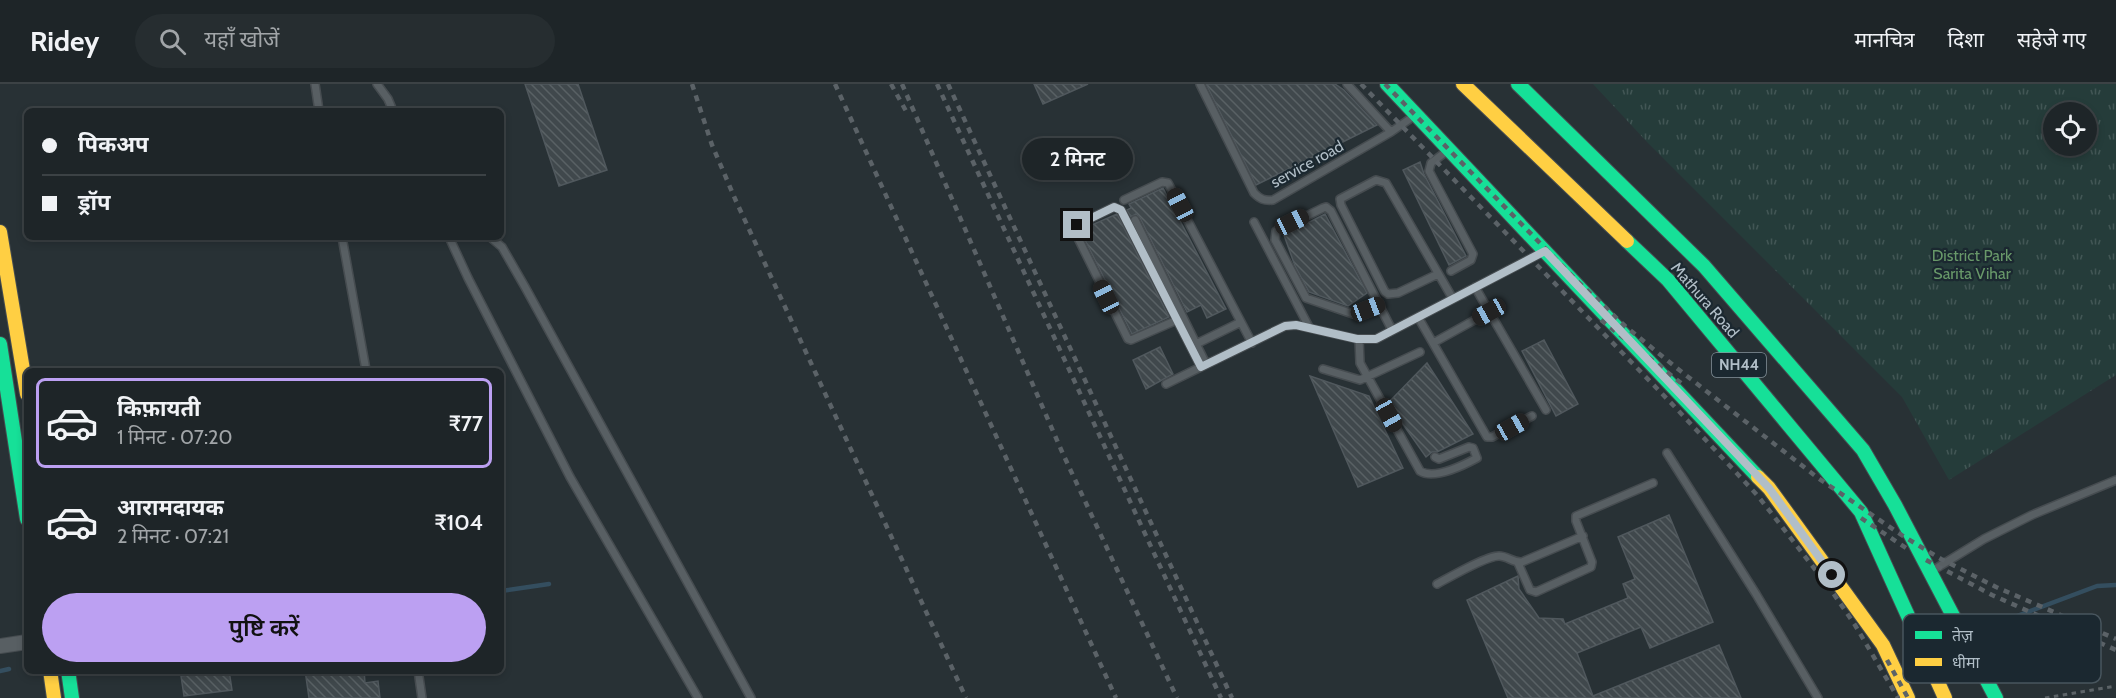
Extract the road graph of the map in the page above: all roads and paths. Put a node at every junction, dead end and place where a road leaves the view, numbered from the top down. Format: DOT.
graph roads {
  1 [pos="315,84"];
  2 [pos="377,84"];
  3 [pos="1200,84"];
  4 [pos="1347,84"];
  5 [pos="1387,84"];
  6 [pos="1463,84"];
  7 [pos="1518,84"];
  8 [pos="319,108"];
  9 [pos="392,108"];
  10 [pos="1416,115"];
  11 [pos="1391,132"];
  12 [pos="1449,150"];
  13 [pos="1124,201"];
  14 [pos="1135,220"];
  15 [pos="1254,222"];
  16 [pos="0,232"];
  17 [pos="343,240"];
  18 [pos="449,240"];
  19 [pos="494,240"];
  20 [pos="1545,251"];
  21 [pos="1451,271"];
  22 [pos="1438,274"];
  23 [pos="1475,287"];
  24 [pos="1453,299"];
  25 [pos="1379,305"];
  26 [pos="7,311"];
  27 [pos="1489,312"];
  28 [pos="1418,317"];
  29 [pos="1177,320"];
  30 [pos="1241,322"];
  31 [pos="1309,327"];
  32 [pos="1392,330"];
  33 [pos="17,334"];
  34 [pos="0,336"];
  35 [pos="1359,339"];
  36 [pos="1252,342"];
  37 [pos="1433,343"];
  38 [pos="0,344"];
  39 [pos="1196,344"];
  40 [pos="1420,352"];
  41 [pos="1203,366"];
  42 [pos="366,368"];
  43 [pos="1323,369"];
  44 [pos="24,376"];
  45 [pos="1368,378"];
  46 [pos="1166,384"];
  47 [pos="1546,410"];
  48 [pos="1532,416"];
  49 [pos="1667,453"];
  50 [pos="1435,457"];
  51 [pos="2116,480"];
  52 [pos="1653,483"];
  53 [pos="24,500"];
  54 [pos="1583,536"];
  55 [pos="1518,562"];
  56 [pos="1930,572"];
  57 [pos="1437,584"];
  58 [pos="1907,614"];
  59 [pos="1952,614"];
  60 [pos="24,642"];
  61 [pos="0,646"];
  62 [pos="51,674"];
  63 [pos="69,674"];
  64 [pos="419,674"];
  65 [pos="1938,683"];
  66 [pos="1987,683"];
  67 [pos="2116,686"];
  68 [pos="54,698"];
  69 [pos="72,698"];
  70 [pos="422,698"];
  71 [pos="698,698"];
  72 [pos="751,698"];
  73 [pos="1818,698"];
  74 [pos="1908,698"];
  75 [pos="1945,698"];
  76 [pos="1995,698"];
  77 [pos="2045,698"];
  1 -- 8 [label="lane"];
  2 -- 9 [label="lane"];
  3 -- 11 [label="lane, service road"];
  4 -- 11 [label="lane"];
  5 -- 10 [label="main road"];
  6 -- 58 [label="main road, Mathura Road / NH44"];
  7 -- 56 [label="main road, Mathura Road / NH44"];
  10 -- 11 [label="lane"];
  10 -- 12 [label="main road"];
  12 -- 20 [label="main road"];
  12 -- 21 [label="lane"];
  13 -- 30 [label="lane"];
  14 -- 39 [label="lane"];
  15 -- 31 [label="lane"];
  16 -- 26 [label="main road"];
  17 -- 42 [label="lane"];
  18 -- 71 [label="lane"];
  19 -- 72 [label="lane"];
  20 -- 23 [label="lane"];
  20 -- 74 [label="main road"];
  22 -- 22 [label="lane"];
  22 -- 24 [label="lane"];
  23 -- 24 [label="lane"];
  23 -- 27 [label="lane"];
  24 -- 28 [label="lane"];
  25 -- 25 [label="lane"];
  25 -- 32 [label="lane"];
  26 -- 33 [label="main road"];
  27 -- 37 [label="lane"];
  27 -- 47 [label="lane"];
  28 -- 32 [label="lane"];
  28 -- 37 [label="lane"];
  29 -- 29 [label="lane"];
  29 -- 41 [label="lane"];
  30 -- 36 [label="lane"];
  30 -- 39 [label="lane"];
  31 -- 35 [label="lane"];
  31 -- 36 [label="lane"];
  32 -- 35 [label="lane"];
  33 -- 34 [label="main road"];
  33 -- 44 [label="main road"];
  35 -- 45 [label="lane"];
  36 -- 41 [label="lane"];
  37 -- 48 [label="lane"];
  38 -- 53 [label="main road"];
  39 -- 41 [label="lane"];
  40 -- 45 [label="lane"];
  41 -- 46 [label="lane"];
  43 -- 45 [label="lane"];
  45 -- 50 [label="lane"];
  49 -- 73 [label="lane"];
  51 -- 56 [label="lane"];
  52 -- 54 [label="lane"];
  54 -- 55 [label="lane"];
  54 -- 55 [label="lane"];
  55 -- 57 [label="lane"];
  56 -- 59 [label="main road, Mathura Road / NH44"];
  60 -- 61 [label="street"];
  62 -- 68 [label="main road"];
  63 -- 69 [label="main road"];
  64 -- 70 [label="lane"];
  65 -- 75 [label="main road, Mathura Road / NH44"];
  66 -- 76 [label="main road, Mathura Road / NH44"];
  67 -- 77 [label="path"];
}
